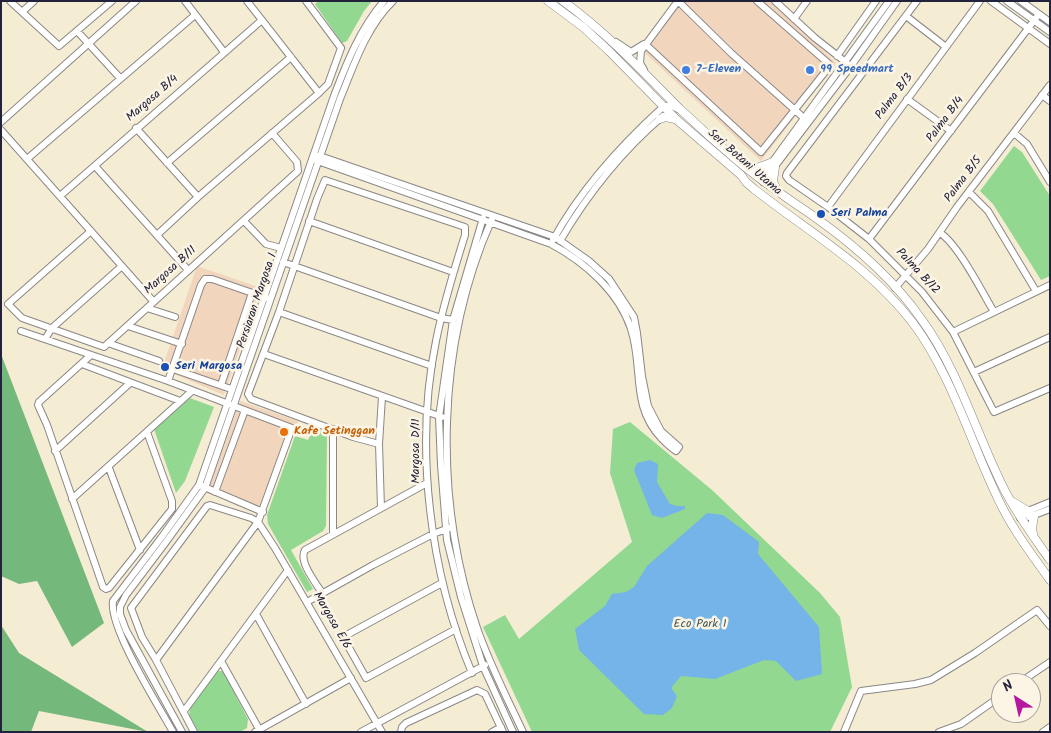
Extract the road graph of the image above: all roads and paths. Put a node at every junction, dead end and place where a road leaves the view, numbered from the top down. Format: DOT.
graph roads {
  1 [pos="10,1"];
  2 [pos="34,1"];
  3 [pos="112,1"];
  4 [pos="136,1"];
  5 [pos="185,1"];
  6 [pos="247,1"];
  7 [pos="384,1"];
  8 [pos="393,1"];
  9 [pos="548,1"];
  10 [pos="563,1"];
  11 [pos="678,1"];
  12 [pos="757,1"];
  13 [pos="775,1"];
  14 [pos="807,1"];
  15 [pos="876,1"];
  16 [pos="890,1"];
  17 [pos="897,1"];
  18 [pos="917,1"];
  19 [pos="980,1"];
  20 [pos="991,1"];
  21 [pos="1007,1"];
  22 [pos="1021,1"];
  23 [pos="308,2"];
  24 [pos="22,12"];
  25 [pos="1039,14"];
  26 [pos="195,15"];
  27 [pos="906,16"];
  28 [pos="794,19"];
  29 [pos="262,20"];
  30 [pos="1034,21"];
  31 [pos="1050,22"];
  32 [pos="1029,29"];
  33 [pos="77,31"];
  34 [pos="1050,32"];
  35 [pos="610,38"];
  36 [pos="88,44"];
  37 [pos="645,44"];
  38 [pos="1050,44"];
  39 [pos="946,47"];
  40 [pos="341,48"];
  41 [pos="224,52"];
  42 [pos="355,52"];
  43 [pos="837,56"];
  44 [pos="291,57"];
  45 [pos="848,64"];
  46 [pos="120,78"];
  47 [pos="649,78"];
  48 [pos="1050,85"];
  49 [pos="319,93"];
  50 [pos="666,95"];
  51 [pos="1042,95"];
  52 [pos="656,99"];
  53 [pos="907,99"];
  54 [pos="1050,101"];
  55 [pos="667,108"];
  56 [pos="794,110"];
  57 [pos="682,111"];
  58 [pos="658,116"];
  59 [pos="677,120"];
  60 [pos="806,120"];
  61 [pos="1,122"];
  62 [pos="136,128"];
  63 [pos="1,130"];
  64 [pos="951,131"];
  65 [pos="272,133"];
  66 [pos="1014,133"];
  67 [pos="324,148"];
  68 [pos="313,156"];
  69 [pos="27,159"];
  70 [pos="738,161"];
  71 [pos="320,162"];
  72 [pos="328,162"];
  73 [pos="167,163"];
  74 [pos="774,164"];
  75 [pos="94,166"];
  76 [pos="740,175"];
  77 [pos="761,181"];
  78 [pos="1050,181"];
  79 [pos="969,192"];
  80 [pos="778,193"];
  81 [pos="60,196"];
  82 [pos="198,197"];
  83 [pos="771,203"];
  84 [pos="828,207"];
  85 [pos="485,213"];
  86 [pos="494,216"];
  87 [pos="482,220"];
  88 [pos="244,221"];
  89 [pos="309,221"];
  90 [pos="491,223"];
  91 [pos="91,231"];
  92 [pos="940,233"];
  93 [pos="157,235"];
  94 [pos="558,238"];
  95 [pos="869,239"];
  96 [pos="554,245"];
  97 [pos="281,248"];
  98 [pos="283,262"];
  99 [pos="122,266"];
  100 [pos="293,266"];
  101 [pos="188,270"];
  102 [pos="453,272"];
  103 [pos="907,275"];
  104 [pos="1050,285"];
  105 [pos="895,288"];
  106 [pos="1036,291"];
  107 [pos="252,293"];
  108 [pos="268,298"];
  109 [pos="153,302"];
  110 [pos="147,308"];
  111 [pos="625,308"];
  112 [pos="279,312"];
  113 [pos="994,312"];
  114 [pos="175,317"];
  115 [pos="441,318"];
  116 [pos="631,319"];
  117 [pos="453,320"];
  118 [pos="128,326"];
  119 [pos="52,328"];
  120 [pos="21,331"];
  121 [pos="953,332"];
  122 [pos="1050,337"];
  123 [pos="45,339"];
  124 [pos="108,343"];
  125 [pos="182,344"];
  126 [pos="264,354"];
  127 [pos="91,355"];
  128 [pos="159,361"];
  129 [pos="82,364"];
  130 [pos="432,366"];
  131 [pos="173,369"];
  132 [pos="974,372"];
  133 [pos="168,381"];
  134 [pos="130,383"];
  135 [pos="221,385"];
  136 [pos="1050,388"];
  137 [pos="231,389"];
  138 [pos="192,390"];
  139 [pos="382,397"];
  140 [pos="180,401"];
  141 [pos="230,405"];
  142 [pos="245,410"];
  143 [pos="428,414"];
  144 [pos="439,417"];
  145 [pos="448,418"];
  146 [pos="333,429"];
  147 [pos="147,432"];
  148 [pos="378,444"];
  149 [pos="56,451"];
  150 [pos="109,468"];
  151 [pos="427,482"];
  152 [pos="202,486"];
  153 [pos="215,492"];
  154 [pos="72,499"];
  155 [pos="1010,499"];
  156 [pos="998,500"];
  157 [pos="1050,502"];
  158 [pos="381,508"];
  159 [pos="1050,509"];
  160 [pos="263,512"];
  161 [pos="1031,514"];
  162 [pos="1020,518"];
  163 [pos="258,522"];
  164 [pos="453,527"];
  165 [pos="445,528"];
  166 [pos="1017,533"];
  167 [pos="334,534"];
  168 [pos="433,534"];
  169 [pos="1033,536"];
  170 [pos="140,550"];
  171 [pos="1050,560"];
  172 [pos="288,570"];
  173 [pos="1050,580"];
  174 [pos="442,582"];
  175 [pos="322,594"];
  176 [pos="307,602"];
  177 [pos="256,614"];
  178 [pos="1050,626"];
  179 [pos="456,629"];
  180 [pos="156,660"];
  181 [pos="221,661"];
  182 [pos="491,662"];
  183 [pos="1050,662"];
  184 [pos="483,666"];
  185 [pos="472,673"];
  186 [pos="1034,673"];
  187 [pos="351,678"];
  188 [pos="991,703"];
  189 [pos="306,704"];
  190 [pos="184,712"];
  191 [pos="377,723"];
  192 [pos="1050,727"];
  193 [pos="502,729"];
  194 [pos="257,731"];
  195 [pos="845,731"];
  196 [pos="173,732"];
  197 [pos="182,732"];
  198 [pos="194,732"];
  199 [pos="361,732"];
  200 [pos="382,732"];
  201 [pos="401,732"];
  202 [pos="492,732"];
  203 [pos="513,732"];
  204 [pos="523,732"];
  205 [pos="939,732"];
  206 [pos="1043,732"];
  1 -- 24 [label="street"];
  2 -- 24 [label="street"];
  3 -- 33 [label="street"];
  4 -- 36 [label="street"];
  5 -- 26 [label="street"];
  6 -- 29 [label="street"];
  7 -- 42 [label="street, Persiaran Margosa 1"];
  8 -- 42 [label="street, Persiaran Margosa 1"];
  9 -- 52 [label="main road, Seri Botani Utama"];
  10 -- 35 [label="main road, Seri Botani Utama"];
  11 -- 37 [label="street"];
  11 -- 56 [label="street"];
  12 -- 56 [label="street"];
  13 -- 28 [label="street"];
  14 -- 28 [label="street"];
  15 -- 43 [label="street"];
  16 -- 45 [label="street"];
  17 -- 45 [label="street"];
  18 -- 27 [label="street"];
  19 -- 39 [label="street, Palma B/3"];
  20 -- 32 [label="street"];
  21 -- 30 [label="street"];
  22 -- 25 [label="street"];
  23 -- 40 [label="street"];
  24 -- 33 [label="street"];
  25 -- 30 [label="street, Palma B/4"];
  25 -- 31 [label="street"];
  26 -- 41 [label="street"];
  26 -- 46 [label="street"];
  27 -- 39 [label="street"];
  27 -- 84 [label="street, Palma B/12"];
  28 -- 43 [label="street"];
  29 -- 41 [label="street, Margosa B/4"];
  29 -- 44 [label="street"];
  30 -- 32 [label="street, Palma B/4"];
  30 -- 34 [label="street"];
  32 -- 38 [label="street"];
  32 -- 64 [label="street, Palma B/4"];
  33 -- 36 [label="street"];
  35 -- 37 [label="street"];
  35 -- 47 [label="main road, Seri Botani Utama"];
  36 -- 46 [label="street"];
  36 -- 61 [label="street"];
  37 -- 47 [label="street"];
  37 -- 56 [label="street"];
  39 -- 53 [label="street, Palma B/3"];
  40 -- 42 [label="street"];
  40 -- 49 [label="street"];
  41 -- 62 [label="street, Margosa B/4"];
  42 -- 67 [label="street, Persiaran Margosa 1"];
  42 -- 68 [label="street, Persiaran Margosa 1"];
  43 -- 45 [label="street"];
  44 -- 49 [label="street"];
  44 -- 73 [label="street"];
  45 -- 60 [label="street"];
  46 -- 69 [label="street"];
  47 -- 50 [label="main road, Seri Botani Utama"];
  48 -- 51 [label="street, Palma B/5"];
  49 -- 65 [label="street"];
  50 -- 55 [label="street"];
  50 -- 57 [label="main road, Seri Botani Utama"];
  51 -- 54 [label="street"];
  51 -- 66 [label="street, Palma B/5"];
  52 -- 55 [label="main road, Seri Botani Utama"];
  52 -- 58 [label="main road"];
  53 -- 64 [label="street"];
  53 -- 84 [label="street, Palma B/3"];
  55 -- 57 [label="street"];
  55 -- 58 [label="street"];
  55 -- 59 [label="main road, Seri Botani Utama"];
  56 -- 60 [label="street"];
  57 -- 70 [label="main road, Seri Botani Utama"];
  58 -- 59 [label="main road"];
  58 -- 94 [label="street"];
  59 -- 76 [label="main road, Seri Botani Utama"];
  60 -- 74 [label="street"];
  62 -- 73 [label="street"];
  62 -- 75 [label="street, Margosa B/4"];
  63 -- 69 [label="street"];
  64 -- 95 [label="street, Palma B/4"];
  65 -- 82 [label="street"];
  65 -- 88 [label="street, Margosa B/11"];
  66 -- 78 [label="street"];
  66 -- 79 [label="street, Palma B/5"];
  67 -- 71 [label="street, Persiaran Margosa 1"];
  67 -- 72 [label="street"];
  68 -- 71 [label="street"];
  68 -- 97 [label="street, Persiaran Margosa 1"];
  69 -- 81 [label="street"];
  70 -- 74 [label="main road"];
  70 -- 77 [label="main road, Seri Botani Utama"];
  71 -- 72 [label="street"];
  71 -- 98 [label="street, Persiaran Margosa 1"];
  72 -- 85 [label="street"];
  72 -- 87 [label="street"];
  73 -- 82 [label="street"];
  74 -- 77 [label="street"];
  74 -- 80 [label="main road"];
  75 -- 81 [label="street, Margosa B/4"];
  75 -- 93 [label="street"];
  76 -- 77 [label="main road"];
  76 -- 83 [label="main road, Seri Botani Utama"];
  77 -- 80 [label="main road, Seri Botani Utama"];
  77 -- 83 [label="main road"];
  79 -- 92 [label="street, Palma B/5"];
  79 -- 106 [label="street"];
  80 -- 105 [label="main road, Seri Botani Utama"];
  81 -- 91 [label="street"];
  82 -- 93 [label="street"];
  83 -- 156 [label="main road, Seri Botani Utama"];
  84 -- 95 [label="street, Palma B/12"];
  85 -- 86 [label="street"];
  85 -- 87 [label="street"];
  86 -- 90 [label="street"];
  86 -- 94 [label="street"];
  87 -- 90 [label="street"];
  87 -- 117 [label="street"];
  88 -- 97 [label="street"];
  88 -- 101 [label="street, Margosa B/11"];
  89 -- 100 [label="street"];
  89 -- 102 [label="street"];
  89 -- 102 [label="street, Margosa D/11"];
  90 -- 96 [label="street"];
  90 -- 145 [label="street"];
  91 -- 99 [label="street"];
  91 -- 119 [label="street"];
  92 -- 103 [label="street, Palma B/5"];
  92 -- 113 [label="street"];
  93 -- 101 [label="street"];
  94 -- 96 [label="street"];
  94 -- 111 [label="street"];
  95 -- 103 [label="street, Palma B/12"];
  96 -- 111 [label="street"];
  97 -- 108 [label="street, Persiaran Margosa 1"];
  98 -- 100 [label="street"];
  98 -- 108 [label="street, Persiaran Margosa 1"];
  99 -- 109 [label="street"];
  99 -- 119 [label="street"];
  100 -- 112 [label="street"];
  100 -- 115 [label="street"];
  101 -- 109 [label="street, Margosa B/11"];
  102 -- 115 [label="street, Margosa D/11"];
  103 -- 105 [label="street, Palma B/5"];
  103 -- 121 [label="street, Palma B/12"];
  104 -- 106 [label="street"];
  105 -- 155 [label="main road, Seri Botani Utama"];
  106 -- 113 [label="street"];
  107 -- 108 [label="street"];
  107 -- 125 [label="street"];
  107 -- 135 [label="street"];
  108 -- 137 [label="street, Persiaran Margosa 1"];
  108 -- 141 [label="street, Persiaran Margosa 1"];
  109 -- 110 [label="street, Margosa B/11"];
  110 -- 114 [label="street"];
  110 -- 118 [label="street, Margosa B/11"];
  111 -- 116 [label="street"];
  112 -- 126 [label="street"];
  112 -- 130 [label="street"];
  113 -- 121 [label="street"];
  115 -- 117 [label="street"];
  115 -- 130 [label="street, Margosa D/11"];
  116 -- 116 [label="street"];
  117 -- 144 [label="street"];
  118 -- 124 [label="street, Margosa B/11"];
  118 -- 125 [label="street"];
  119 -- 123 [label="street"];
  119 -- 124 [label="street"];
  120 -- 123 [label="street"];
  121 -- 132 [label="street, Palma B/12"];
  122 -- 132 [label="street"];
  123 -- 127 [label="street"];
  124 -- 128 [label="street"];
  125 -- 131 [label="street"];
  126 -- 139 [label="street"];
  126 -- 146 [label="street"];
  127 -- 129 [label="street"];
  127 -- 133 [label="street"];
  129 -- 134 [label="street"];
  129 -- 149 [label="street"];
  130 -- 143 [label="street, Margosa D/11"];
  131 -- 133 [label="street"];
  131 -- 135 [label="street"];
  132 -- 136 [label="street, Palma B/12"];
  133 -- 138 [label="street"];
  134 -- 140 [label="street"];
  134 -- 149 [label="street"];
  135 -- 137 [label="street"];
  137 -- 141 [label="street, Persiaran Margosa 1"];
  138 -- 140 [label="street"];
  138 -- 141 [label="street"];
  139 -- 143 [label="street"];
  139 -- 148 [label="street"];
  140 -- 147 [label="street"];
  141 -- 142 [label="street"];
  141 -- 152 [label="street, Persiaran Margosa 1"];
  142 -- 153 [label="street"];
  142 -- 160 [label="street"];
  143 -- 144 [label="street"];
  143 -- 151 [label="street, Margosa D/11"];
  144 -- 145 [label="street"];
  144 -- 165 [label="street"];
  145 -- 164 [label="street"];
  146 -- 148 [label="street"];
  146 -- 167 [label="street"];
  147 -- 150 [label="street"];
  147 -- 170 [label="street"];
  148 -- 158 [label="street"];
  149 -- 154 [label="street"];
  150 -- 154 [label="street"];
  150 -- 170 [label="street"];
  151 -- 158 [label="street"];
  151 -- 168 [label="street, Margosa D/11"];
  152 -- 153 [label="street"];
  152 -- 196 [label="street, Persiaran Margosa 1"];
  152 -- 197 [label="street, Persiaran Margosa 1"];
  153 -- 160 [label="street"];
  154 -- 170 [label="street"];
  155 -- 161 [label="main road"];
  155 -- 162 [label="main road, Seri Botani Utama"];
  156 -- 162 [label="main road"];
  156 -- 166 [label="main road, Seri Botani Utama"];
  157 -- 161 [label="street"];
  158 -- 167 [label="street"];
  159 -- 161 [label="street"];
  160 -- 163 [label="street"];
  161 -- 162 [label="street"];
  161 -- 169 [label="main road"];
  162 -- 166 [label="main road"];
  162 -- 169 [label="main road, Seri Botani Utama"];
  163 -- 172 [label="street, Margosa E/6"];
  163 -- 180 [label="street"];
  163 -- 180 [label="street"];
  164 -- 165 [label="street"];
  164 -- 182 [label="street"];
  165 -- 168 [label="street"];
  165 -- 184 [label="street"];
  166 -- 173 [label="main road, Seri Botani Utama"];
  167 -- 175 [label="street"];
  168 -- 174 [label="street, Margosa D/11"];
  168 -- 175 [label="street"];
  169 -- 171 [label="main road, Seri Botani Utama"];
  172 -- 176 [label="street, Margosa E/6"];
  172 -- 177 [label="street"];
  174 -- 179 [label="street, Margosa D/11"];
  174 -- 179 [label="street"];
  175 -- 176 [label="street"];
  176 -- 187 [label="street, Margosa E/6"];
  177 -- 181 [label="street"];
  177 -- 189 [label="street"];
  178 -- 195 [label="street"];
  179 -- 185 [label="street, Margosa D/11"];
  180 -- 190 [label="street"];
  181 -- 190 [label="street"];
  181 -- 194 [label="street"];
  182 -- 184 [label="street"];
  182 -- 204 [label="street"];
  183 -- 186 [label="street"];
  184 -- 185 [label="street"];
  184 -- 203 [label="street"];
  185 -- 191 [label="street"];
  187 -- 189 [label="street"];
  187 -- 191 [label="street, Margosa E/6"];
  188 -- 205 [label="street"];
  189 -- 194 [label="street"];
  190 -- 198 [label="street"];
  191 -- 199 [label="street"];
  191 -- 200 [label="street, Margosa E/6"];
  192 -- 206 [label="street"];
  193 -- 201 [label="street"];
  193 -- 202 [label="street"];
}
